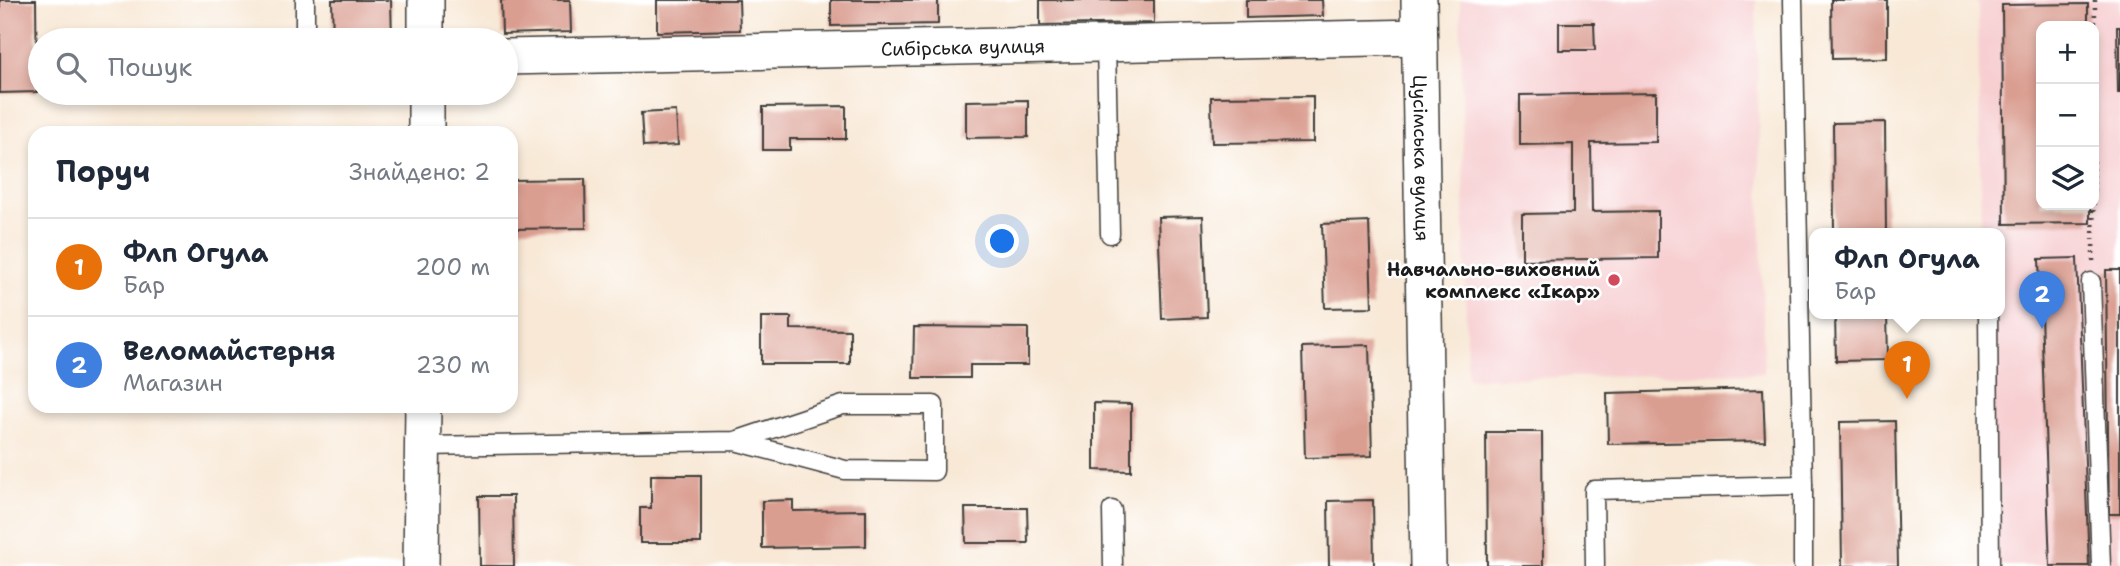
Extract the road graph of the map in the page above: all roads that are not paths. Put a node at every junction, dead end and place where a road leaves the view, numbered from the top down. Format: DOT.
graph roads {
  1 [pos="305,0"];
  2 [pos="426,0"];
  3 [pos="1419,0"];
  4 [pos="1793,0"];
  5 [pos="305,28"];
  6 [pos="426,28"];
  7 [pos="1419,37"];
  8 [pos="1106,44"];
  9 [pos="518,57"];
  10 [pos="426,105"];
  11 [pos="426,126"];
  12 [pos="1110,234"];
  13 [pos="2091,282"];
  14 [pos="1988,319"];
  15 [pos="423,413"];
  16 [pos="735,441"];
  17 [pos="422,446"];
  18 [pos="1803,485"];
  19 [pos="1112,510"];
  20 [pos="421,566"];
  21 [pos="1113,566"];
  22 [pos="1428,566"];
  23 [pos="1595,566"];
  24 [pos="1803,566"];
  25 [pos="1990,566"];
  26 [pos="2101,566"];
  1 -- 5 [label="lane"];
  2 -- 6 [label="street"];
  3 -- 7 [label="street, Цусімська вулиця"];
  4 -- 18 [label="lane"];
  7 -- 8 [label="street, Сибірська вулиця"];
  7 -- 22 [label="street, Цусімська вулиця"];
  8 -- 9 [label="street, Сибірська вулиця"];
  8 -- 12 [label="lane"];
  10 -- 11 [label="street"];
  13 -- 26 [label="lane"];
  14 -- 25 [label="lane"];
  15 -- 17 [label="street"];
  16 -- 16 [label="lane"];
  16 -- 17 [label="lane"];
  17 -- 20 [label="street"];
  18 -- 23 [label="lane"];
  18 -- 24 [label="lane"];
  19 -- 21 [label="lane"];
}
